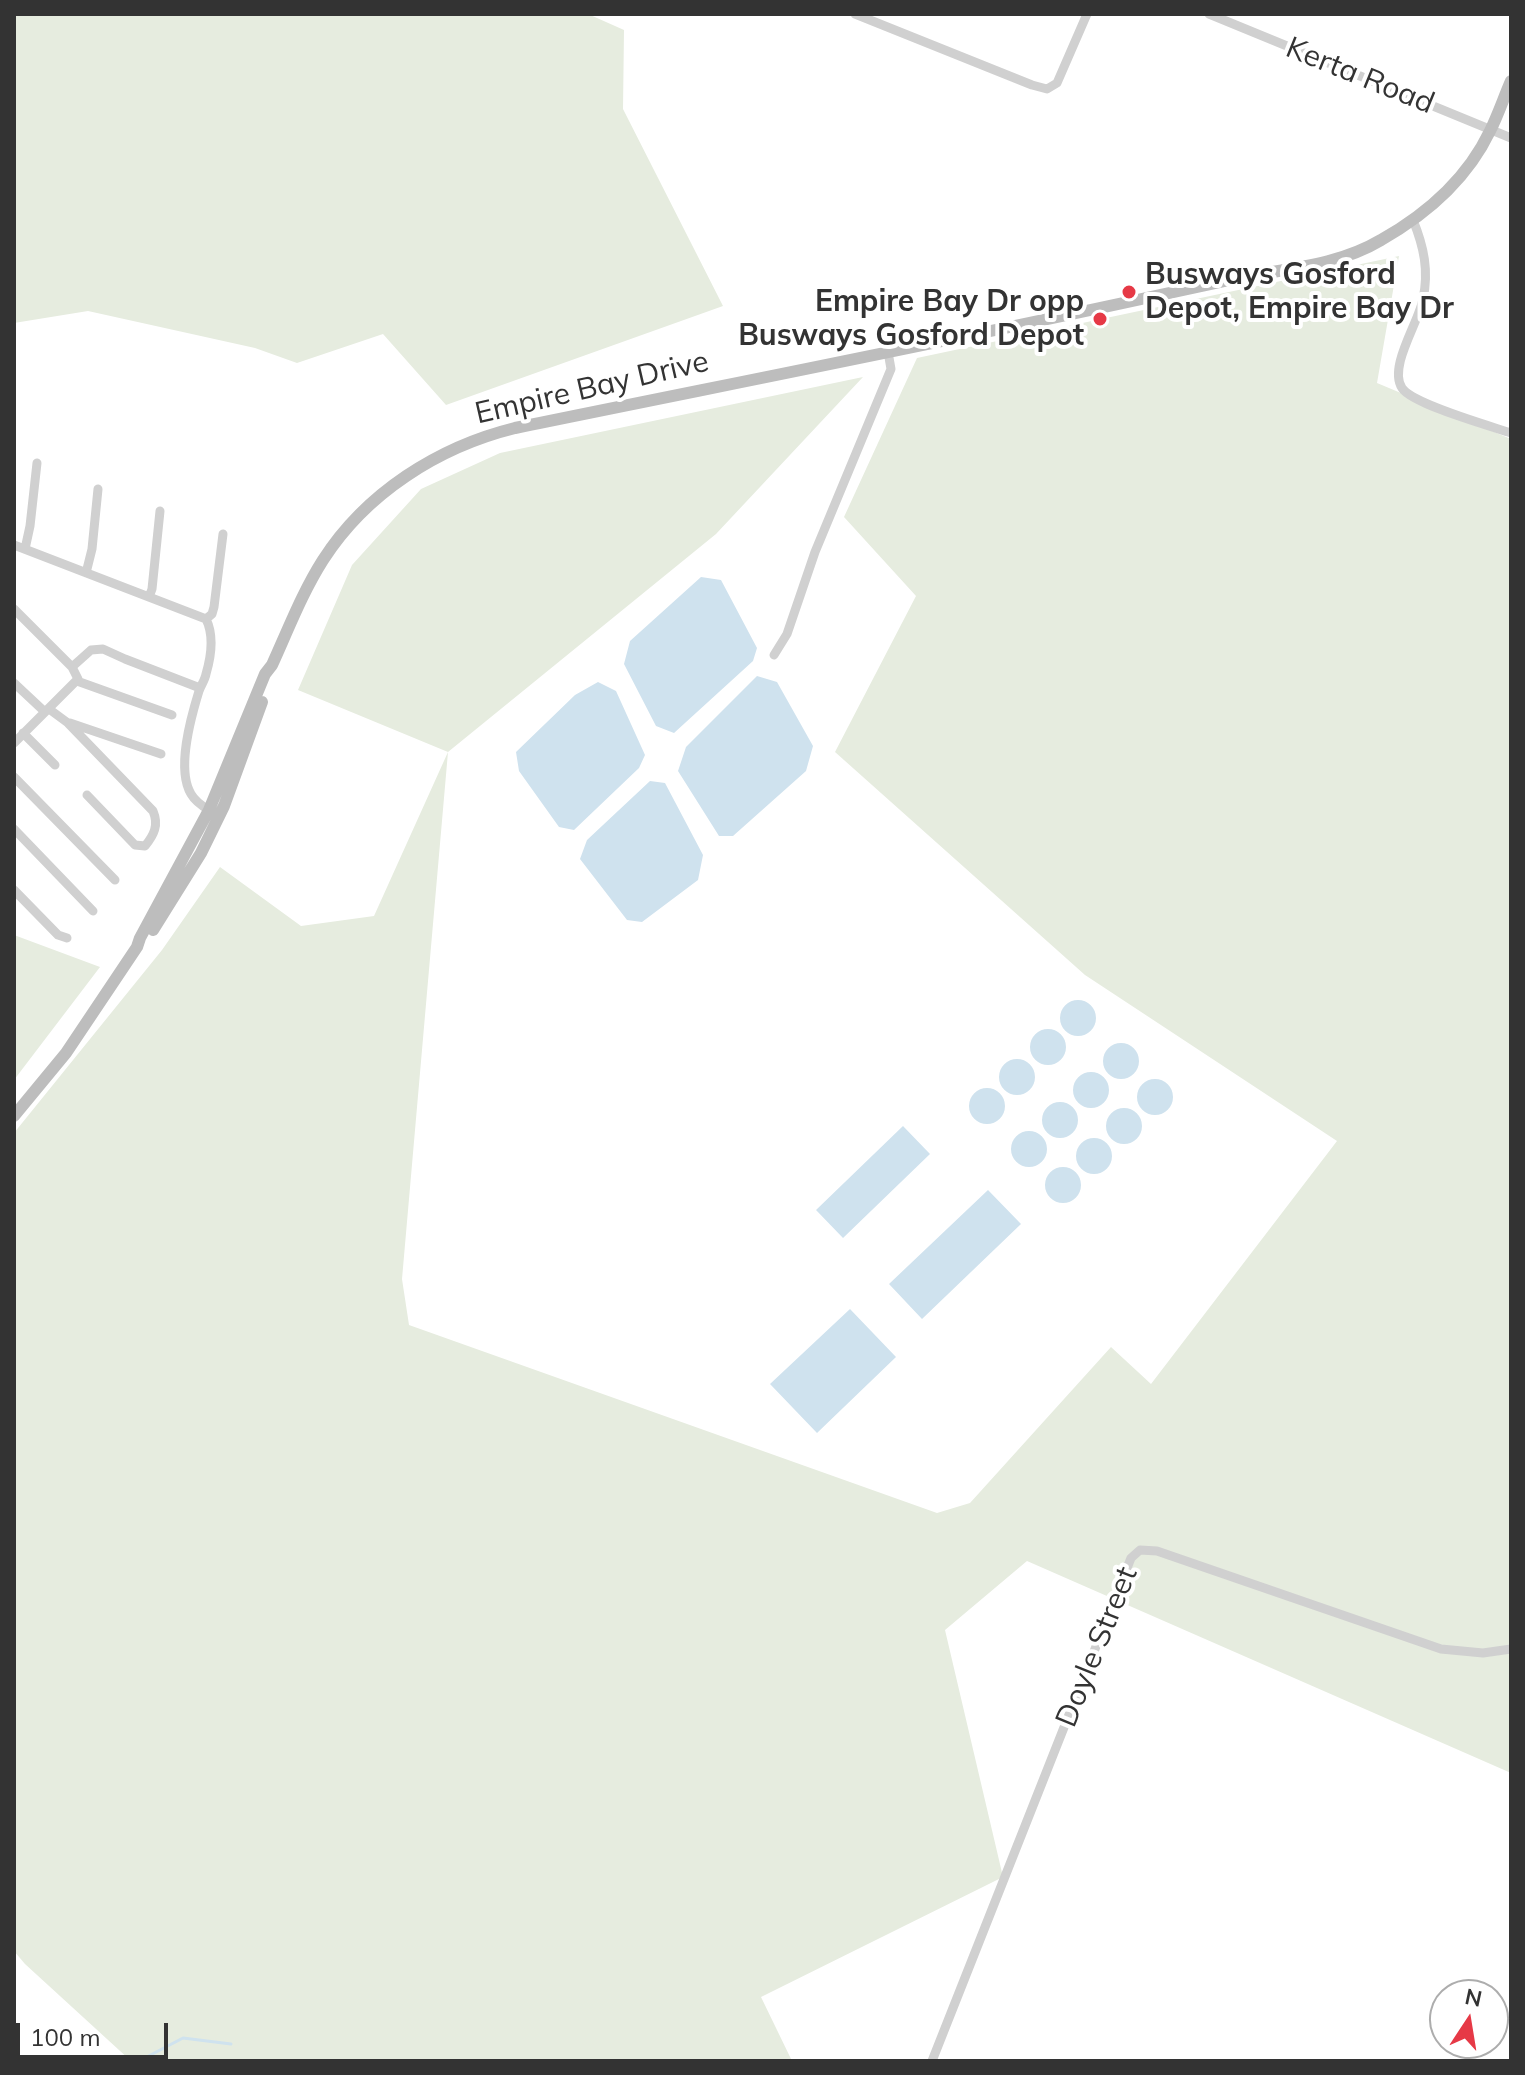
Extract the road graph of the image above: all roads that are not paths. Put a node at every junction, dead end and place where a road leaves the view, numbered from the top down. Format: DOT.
graph roads {
  1 [pos="855,14"];
  2 [pos="1087,14"];
  3 [pos="1209,14"];
  4 [pos="1511,81"];
  5 [pos="1491,130"];
  6 [pos="1511,138"];
  7 [pos="1413,220"];
  8 [pos="888,352"];
  9 [pos="1511,433"];
  10 [pos="37,463"];
  11 [pos="98,489"];
  12 [pos="160,511"];
  13 [pos="223,534"];
  14 [pos="14,545"];
  15 [pos="25,549"];
  16 [pos="86,573"];
  17 [pos="149,597"];
  18 [pos="14,609"];
  19 [pos="206,619"];
  20 [pos="774,655"];
  21 [pos="272,665"];
  22 [pos="72,667"];
  23 [pos="77,681"];
  24 [pos="14,683"];
  25 [pos="200,688"];
  26 [pos="47,710"];
  27 [pos="172,715"];
  28 [pos="68,723"];
  29 [pos="17,739"];
  30 [pos="161,754"];
  31 [pos="55,765"];
  32 [pos="237,772"];
  33 [pos="14,777"];
  34 [pos="87,795"];
  35 [pos="209,810"];
  36 [pos="14,829"];
  37 [pos="201,853"];
  38 [pos="115,880"];
  39 [pos="14,890"];
  40 [pos="93,911"];
  41 [pos="67,938"];
  42 [pos="137,947"];
  43 [pos="14,1116"];
  44 [pos="1511,1649"];
  45 [pos="932,2061"];
  1 -- 2 [label="street"];
  3 -- 5 [label="street, Kerta Road"];
  4 -- 5 [label="main road, Empire Bay Drive"];
  5 -- 6 [label="street, Kerta Road"];
  5 -- 7 [label="main road, Empire Bay Drive"];
  7 -- 8 [label="main road, Empire Bay Drive"];
  7 -- 9 [label="street"];
  8 -- 20 [label="street"];
  8 -- 21 [label="main road, Empire Bay Drive"];
  10 -- 15 [label="street"];
  11 -- 16 [label="street"];
  12 -- 17 [label="street"];
  13 -- 19 [label="street"];
  14 -- 15 [label="street"];
  15 -- 16 [label="street"];
  16 -- 17 [label="street"];
  17 -- 19 [label="street"];
  18 -- 22 [label="street"];
  19 -- 25 [label="street"];
  21 -- 32 [label="main road, Empire Bay Drive"];
  21 -- 35 [label="main road, Empire Bay Drive"];
  22 -- 23 [label="street"];
  22 -- 25 [label="street"];
  23 -- 26 [label="street"];
  23 -- 27 [label="street"];
  24 -- 26 [label="street"];
  25 -- 35 [label="street"];
  26 -- 28 [label="street"];
  26 -- 29 [label="street"];
  28 -- 30 [label="street"];
  28 -- 34 [label="street"];
  29 -- 31 [label="street"];
  32 -- 35 [label="main road"];
  32 -- 37 [label="main road, Empire Bay Drive"];
  33 -- 38 [label="street"];
  35 -- 37 [label="main road"];
  35 -- 42 [label="main road, Empire Bay Drive"];
  36 -- 40 [label="street"];
  37 -- 42 [label="main road, Empire Bay Drive"];
  39 -- 41 [label="street"];
  42 -- 43 [label="main road, Empire Bay Drive"];
  44 -- 45 [label="street, Doyle Street"];
}
